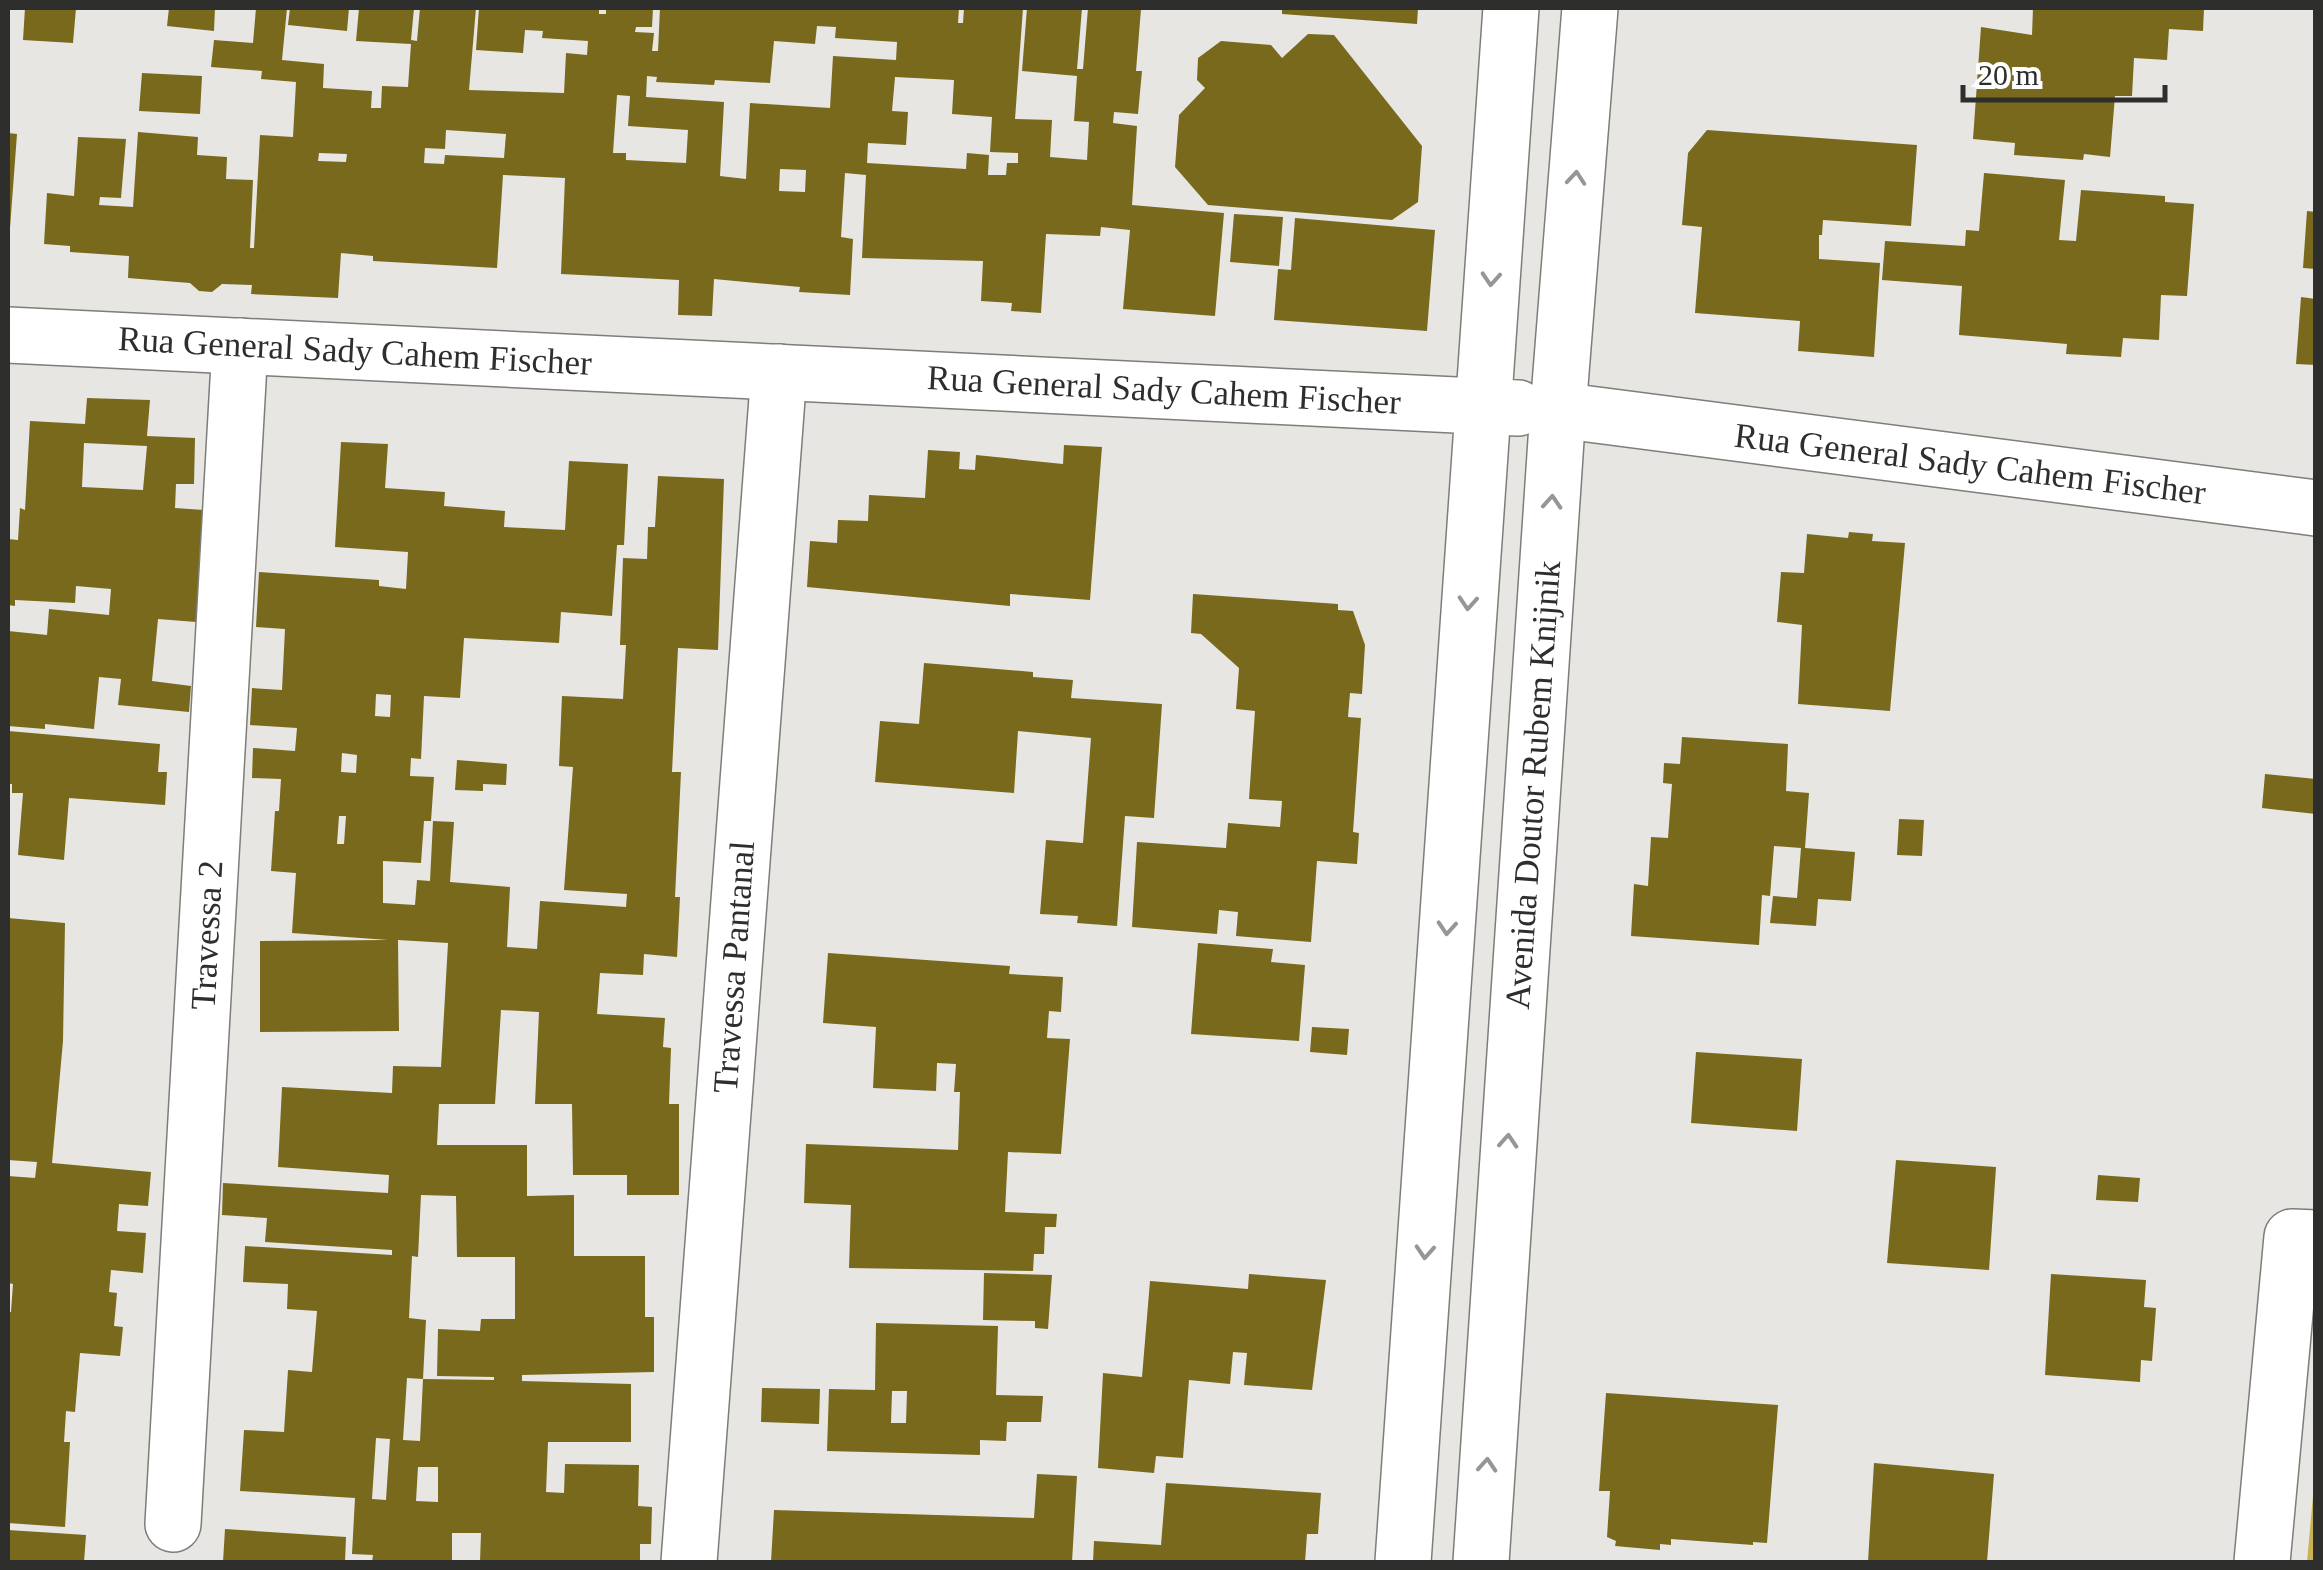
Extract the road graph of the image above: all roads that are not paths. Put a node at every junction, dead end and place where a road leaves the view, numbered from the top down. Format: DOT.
graph roads {
  1 [pos="1511,8"];
  2 [pos="1590,8"];
  3 [pos="8,335"];
  4 [pos="240,346"];
  5 [pos="779,372"];
  6 [pos="1482,406"];
  7 [pos="1558,410"];
  8 [pos="2316,508"];
  9 [pos="2304,1238"];
  10 [pos="1420,1317"];
  11 [pos="1496,1322"];
  12 [pos="173,1524"];
  13 [pos="690,1562"];
  14 [pos="1403,1562"];
  15 [pos="1481,1562"];
  16 [pos="2262,1562"];
  1 -- 6 [label="street, one-way"];
  7 -- 2 [label="street, Avenida Doutor Rubem Knijnik, one-way"];
  3 -- 4 [label="street, Rua General Sady Cahem Fischer"];
  4 -- 5 [label="street, Rua General Sady Cahem Fischer"];
  4 -- 12 [label="street, Travessa 2"];
  5 -- 6 [label="street, Rua General Sady Cahem Fischer"];
  5 -- 13 [label="street, Travessa Pantanal"];
  6 -- 7 [label="street, Rua General Sady Cahem Fischer"];
  6 -- 10 [label="street, one-way"];
  7 -- 8 [label="street, Rua General Sady Cahem Fischer"];
  11 -- 7 [label="street, Avenida Doutor Rubem Knijnik, one-way"];
  9 -- 16 [label="street"];
  10 -- 11 [label="street"];
  10 -- 14 [label="street"];
  15 -- 11 [label="street, Avenida Doutor Rubem Knijnik, one-way"];
}
